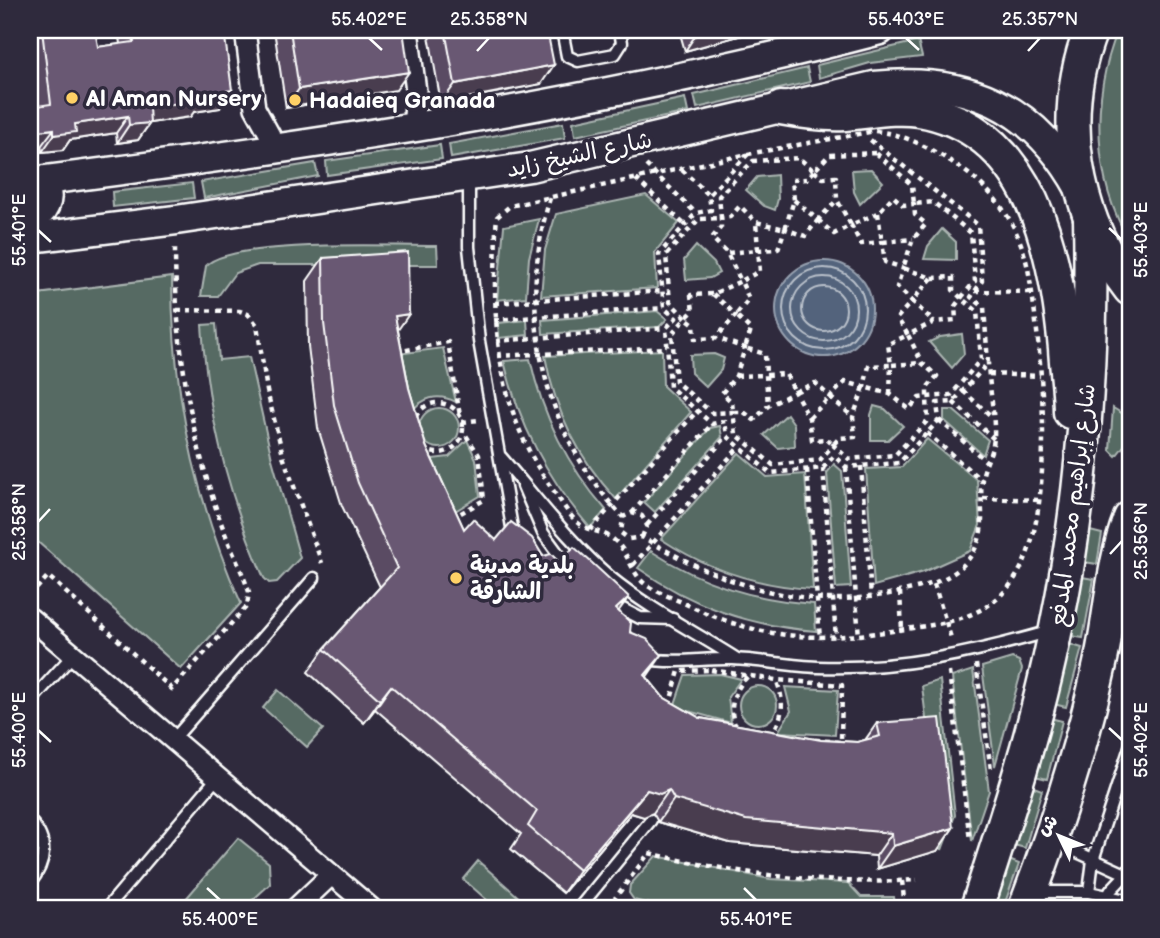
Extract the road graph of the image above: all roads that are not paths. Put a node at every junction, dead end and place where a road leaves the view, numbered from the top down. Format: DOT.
graph roads {
  1 [pos="245,30"];
  2 [pos="408,30"];
  3 [pos="562,30"];
  4 [pos="620,30"];
  5 [pos="880,30"];
  6 [pos="1091,30"];
  7 [pos="781,108"];
  8 [pos="413,129"];
  9 [pos="277,148"];
  10 [pos="469,176"];
  11 [pos="33,181"];
  12 [pos="1086,205"];
  13 [pos="30,214"];
  14 [pos="30,238"];
  15 [pos="1130,289"];
  16 [pos="500,456"];
  17 [pos="519,478"];
  18 [pos="1130,518"];
  19 [pos="1072,544"];
  20 [pos="516,545"];
  21 [pos="580,577"];
  22 [pos="1130,577"];
  23 [pos="314,578"];
  24 [pos="600,594"];
  25 [pos="1110,609"];
  26 [pos="30,618"];
  27 [pos="674,619"];
  28 [pos="1056,630"];
  29 [pos="73,655"];
  30 [pos="636,657"];
  31 [pos="738,659"];
  32 [pos="30,702"];
  33 [pos="173,740"];
  34 [pos="1130,747"];
  35 [pos="217,778"];
  36 [pos="651,820"];
  37 [pos="30,821"];
  38 [pos="1053,830"];
  39 [pos="1093,860"];
  40 [pos="1129,873"];
  41 [pos="331,875"];
  42 [pos="30,883"];
  43 [pos="1089,892"];
  44 [pos="1107,896"];
  45 [pos="1028,900"];
  46 [pos="1130,901"];
  47 [pos="107,908"];
  48 [pos="296,908"];
  49 [pos="371,908"];
  50 [pos="579,908"];
  51 [pos="977,908"];
  52 [pos="1100,908"];
  1 -- 9 [label="street"];
  2 -- 8 [label="street"];
  3 -- 4 [label="lane"];
  5 -- 8 [label="main road"];
  6 -- 12 [label="main road"];
  7 -- 10 [label="main road, شارع الشيخ زايد"];
  7 -- 12 [label="main road, شارع الشيخ زايد"];
  7 -- 19 [label="main road"];
  8 -- 9 [label="main road"];
  9 -- 11 [label="main road"];
  10 -- 14 [label="main road, شارع الشيخ زايد"];
  10 -- 16 [label="lane"];
  11 -- 13 [label="main road"];
  12 -- 15 [label="main road"];
  12 -- 19 [label="main road, شارع إبراهيم محمد المدفع"];
  16 -- 17 [label="lane"];
  16 -- 20 [label="lane"];
  17 -- 21 [label="lane"];
  17 -- 27 [label="lane"];
  18 -- 25 [label="main road"];
  19 -- 28 [label="main road, شارع إبراهيم محمد المدفع"];
  22 -- 25 [label="main road"];
  23 -- 33 [label="lane"];
  24 -- 27 [label="lane"];
  25 -- 38 [label="main road"];
  26 -- 29 [label="street"];
  27 -- 31 [label="lane"];
  28 -- 31 [label="lane"];
  28 -- 51 [label="main road, شارع إبراهيم محمد المدفع"];
  29 -- 32 [label="lane"];
  29 -- 33 [label="street"];
  30 -- 31 [label="lane"];
  33 -- 35 [label="street"];
  34 -- 39 [label="lane"];
  35 -- 41 [label="street"];
  35 -- 47 [label="lane"];
  36 -- 50 [label="lane"];
  37 -- 42 [label="lane"];
  38 -- 39 [label="lane"];
  38 -- 45 [label="main road"];
  39 -- 40 [label="lane"];
  39 -- 43 [label="lane"];
  40 -- 44 [label="lane"];
  41 -- 48 [label="street"];
  41 -- 49 [label="street"];
  43 -- 44 [label="lane"];
  43 -- 45 [label="lane"];
  44 -- 46 [label="lane"];
  44 -- 52 [label="lane"];
}
